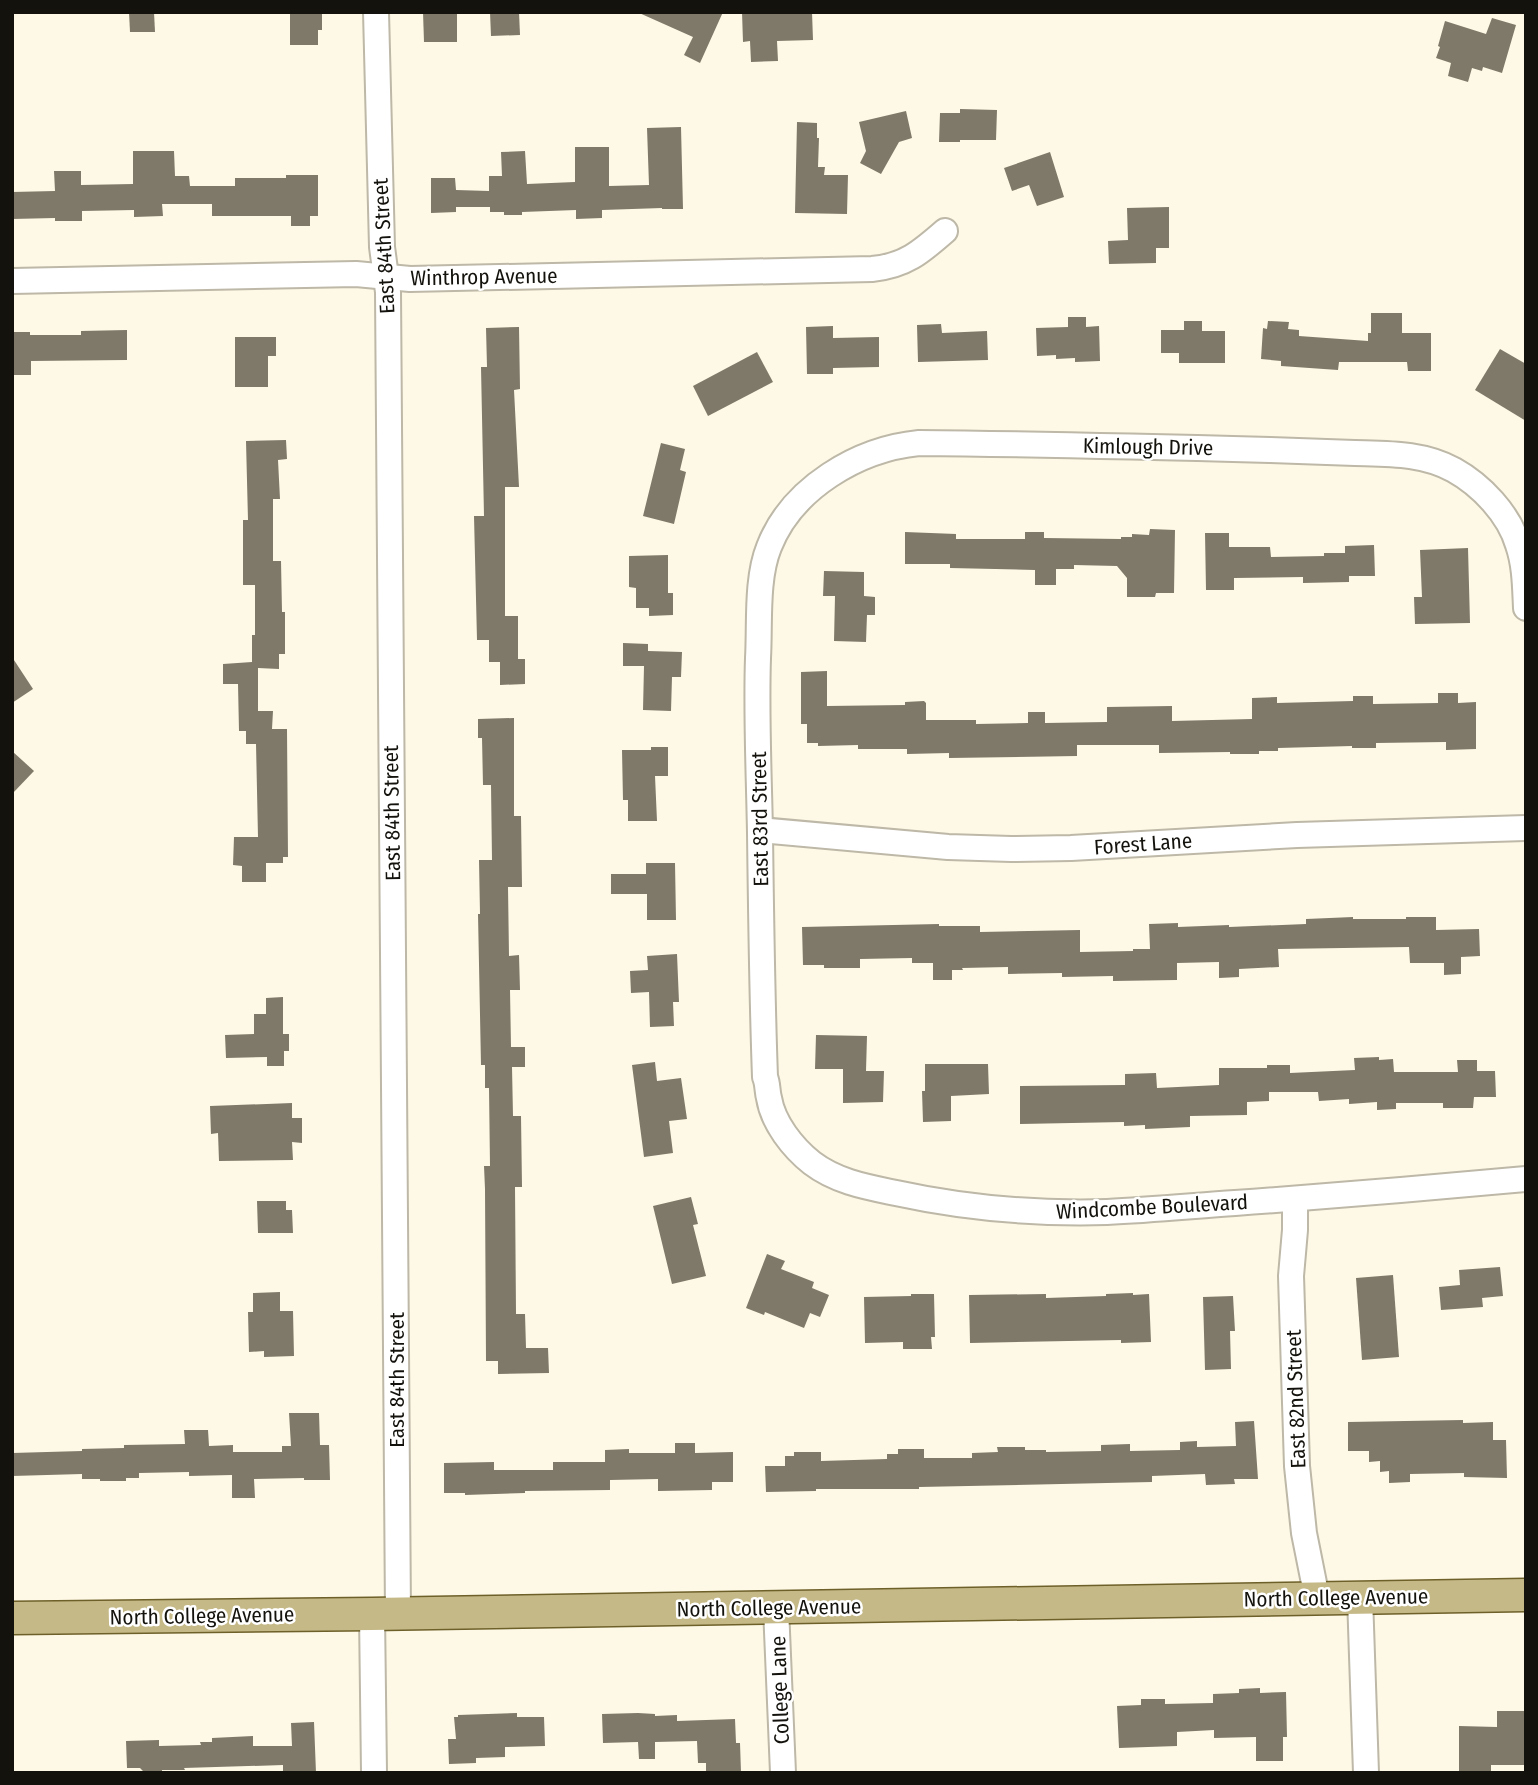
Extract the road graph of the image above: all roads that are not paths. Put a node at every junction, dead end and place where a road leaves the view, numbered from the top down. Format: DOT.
graph roads {
  1 [pos="376,12"];
  2 [pos="945,231"];
  3 [pos="386,276"];
  4 [pos="12,281"];
  5 [pos="802,498"];
  6 [pos="1526,608"];
  7 [pos="1526,828"];
  8 [pos="760,830"];
  9 [pos="794,1144"];
  10 [pos="1526,1179"];
  11 [pos="1295,1199"];
  12 [pos="1526,1595"];
  13 [pos="1360,1597"];
  14 [pos="1317,1598"];
  15 [pos="776,1608"];
  16 [pos="385,1614"];
  17 [pos="12,1618"];
  18 [pos="374,1773"];
  19 [pos="783,1773"];
  20 [pos="1366,1773"];
  1 -- 3 [label="street, East 84th Street"];
  2 -- 3 [label="street, Winthrop Avenue"];
  3 -- 4 [label="street, Winthrop Avenue"];
  3 -- 16 [label="street, East 84th Street"];
  5 -- 6 [label="street, Kimlough Drive"];
  5 -- 8 [label="street, East 83rd Street"];
  7 -- 8 [label="street, Forest Lane"];
  8 -- 9 [label="street, East 83rd Street"];
  9 -- 11 [label="street, Windcombe Boulevard"];
  10 -- 11 [label="street, Windcombe Boulevard"];
  11 -- 14 [label="street, East 82nd Street"];
  12 -- 13 [label="main road, North College Avenue"];
  13 -- 14 [label="main road, North College Avenue"];
  13 -- 20 [label="street"];
  14 -- 15 [label="main road, North College Avenue"];
  15 -- 16 [label="main road, North College Avenue"];
  15 -- 19 [label="street, College Lane"];
  16 -- 17 [label="main road, North College Avenue"];
  16 -- 18 [label="street, East 84th Street"];
}
